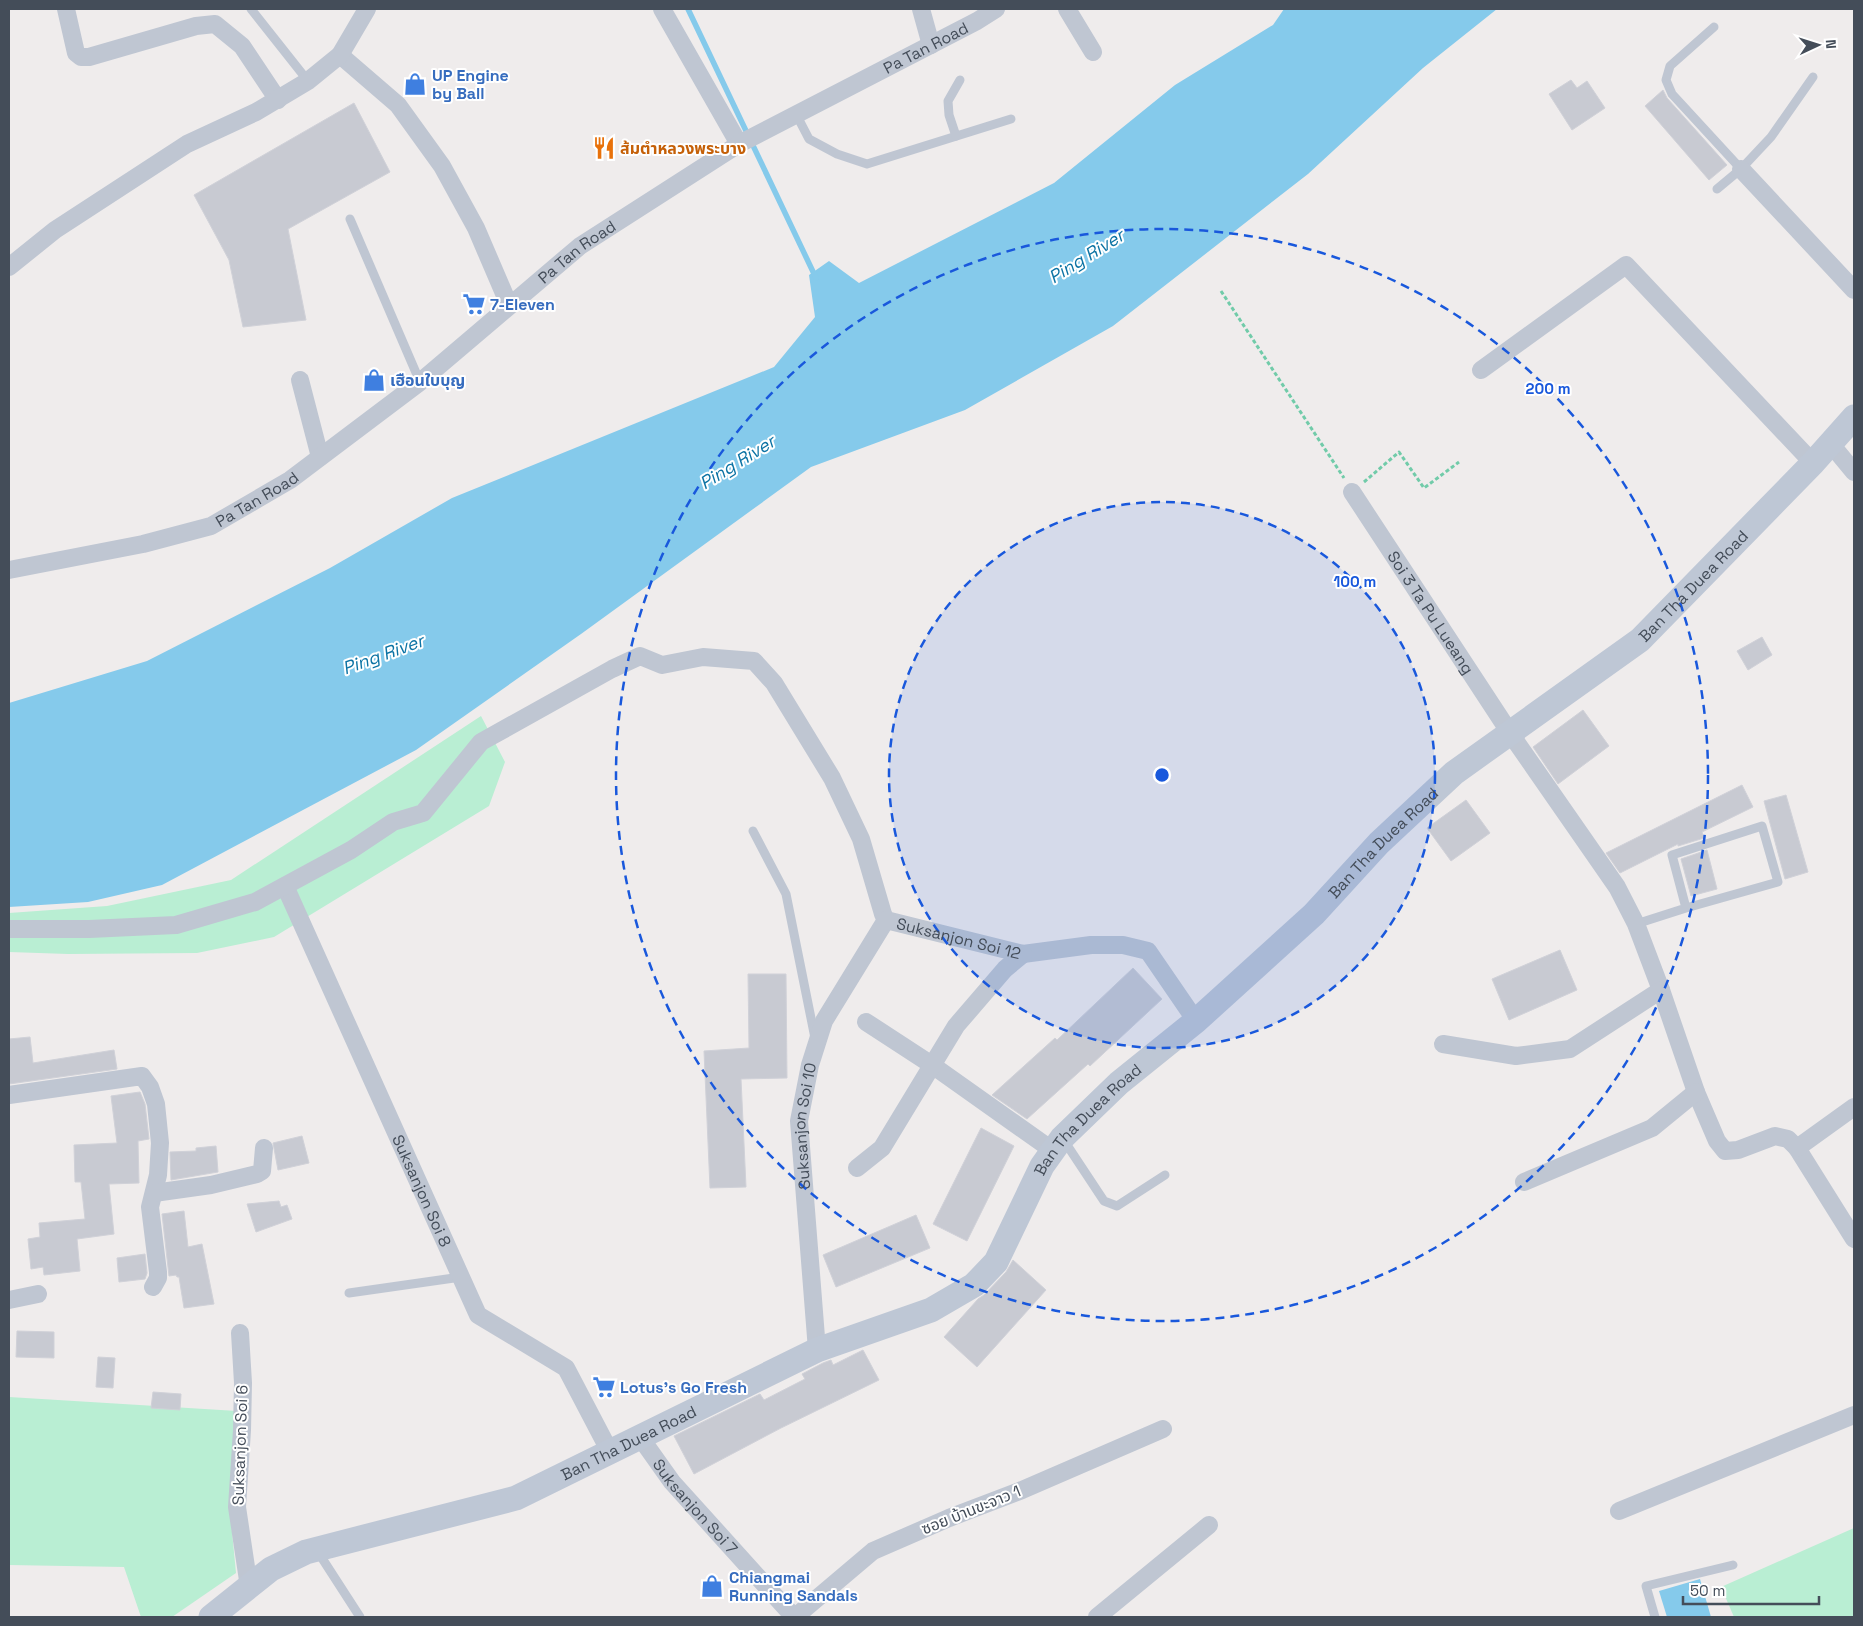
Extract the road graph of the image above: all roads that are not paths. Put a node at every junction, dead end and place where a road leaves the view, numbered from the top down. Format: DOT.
graph roads {
  1 [pos="66,9"];
  2 [pos="251,9"];
  3 [pos="367,9"];
  4 [pos="662,9"];
  5 [pos="921,9"];
  6 [pos="996,9"];
  7 [pos="1067,9"];
  8 [pos="1714,27"];
  9 [pos="931,45"];
  10 [pos="1094,52"];
  11 [pos="340,55"];
  12 [pos="1813,77"];
  13 [pos="960,80"];
  14 [pos="308,81"];
  15 [pos="278,100"];
  16 [pos="796,114"];
  17 [pos="1011,119"];
  18 [pos="956,136"];
  19 [pos="739,144"];
  20 [pos="1741,169"];
  21 [pos="1717,189"];
  22 [pos="350,219"];
  23 [pos="9,267"];
  24 [pos="1854,290"];
  25 [pos="509,305"];
  26 [pos="1481,370"];
  27 [pos="300,380"];
  28 [pos="420,382"];
  29 [pos="1854,417"];
  30 [pos="1830,443"];
  31 [pos="320,458"];
  32 [pos="1812,463"];
  33 [pos="1854,472"];
  34 [pos="1352,492"];
  35 [pos="9,570"];
  36 [pos="1510,733"];
  37 [pos="753,831"];
  38 [pos="285,886"];
  39 [pos="1686,908"];
  40 [pos="886,920"];
  41 [pos="1636,924"];
  42 [pos="9,929"];
  43 [pos="1023,954"];
  44 [pos="1661,990"];
  45 [pos="1196,1021"];
  46 [pos="866,1022"];
  47 [pos="1443,1044"];
  48 [pos="816,1046"];
  49 [pos="932,1065"];
  50 [pos="1696,1092"];
  51 [pos="9,1094"];
  52 [pos="1854,1107"];
  53 [pos="1057,1144"];
  54 [pos="264,1148"];
  55 [pos="1797,1148"];
  56 [pos="857,1168"];
  57 [pos="1165,1176"];
  58 [pos="1524,1182"];
  59 [pos="154,1193"];
  60 [pos="1854,1239"];
  61 [pos="461,1277"];
  62 [pos="153,1287"];
  63 [pos="348,1293"];
  64 [pos="38,1294"];
  65 [pos="9,1300"];
  66 [pos="240,1333"];
  67 [pos="818,1350"];
  68 [pos="1854,1415"];
  69 [pos="1163,1429"];
  70 [pos="640,1437"];
  71 [pos="610,1452"];
  72 [pos="1619,1511"];
  73 [pos="1209,1524"];
  74 [pos="317,1550"];
  75 [pos="1733,1565"];
  76 [pos="250,1587"];
  77 [pos="210,1617"];
  78 [pos="360,1617"];
  79 [pos="794,1617"];
  80 [pos="1097,1617"];
  81 [pos="1655,1617"];
  1 -- 15 [label="street"];
  2 -- 14 [label="lane"];
  3 -- 11 [label="street"];
  4 -- 19 [label="street"];
  5 -- 9 [label="street"];
  6 -- 9 [label="street, Pa Tan Road"];
  7 -- 10 [label="street"];
  8 -- 20 [label="lane"];
  9 -- 16 [label="street, Pa Tan Road"];
  11 -- 14 [label="street"];
  11 -- 25 [label="street"];
  12 -- 20 [label="lane"];
  13 -- 18 [label="lane"];
  14 -- 15 [label="street"];
  15 -- 23 [label="street"];
  16 -- 18 [label="lane"];
  16 -- 19 [label="street, Pa Tan Road"];
  17 -- 18 [label="lane"];
  19 -- 25 [label="street, Pa Tan Road"];
  20 -- 21 [label="lane"];
  20 -- 24 [label="street"];
  22 -- 28 [label="lane"];
  25 -- 28 [label="street, Pa Tan Road"];
  26 -- 32 [label="street"];
  27 -- 31 [label="street"];
  28 -- 31 [label="street, Pa Tan Road"];
  29 -- 30 [label="street, Ban Tha Duea Road"];
  30 -- 32 [label="street, Ban Tha Duea Road"];
  30 -- 33 [label="street"];
  31 -- 35 [label="street, Pa Tan Road"];
  32 -- 36 [label="street, Ban Tha Duea Road"];
  34 -- 36 [label="street, Soi 3 Ta Pu Lueang"];
  36 -- 41 [label="street, Soi 3 Ta Pu Lueang"];
  36 -- 45 [label="street, Ban Tha Duea Road"];
  37 -- 48 [label="lane"];
  38 -- 40 [label="street, Suksanjon Soi 12"];
  38 -- 42 [label="street"];
  38 -- 61 [label="street, Suksanjon Soi 8"];
  39 -- 39 [label="lane"];
  39 -- 41 [label="lane"];
  40 -- 43 [label="street, Suksanjon Soi 12"];
  40 -- 48 [label="street, Suksanjon Soi 10"];
  41 -- 44 [label="street, Soi 3 Ta Pu Lueang"];
  43 -- 45 [label="street, Suksanjon Soi 12"];
  43 -- 49 [label="street"];
  44 -- 47 [label="street"];
  44 -- 50 [label="street, Soi 3 Ta Pu Lueang"];
  45 -- 53 [label="street, Ban Tha Duea Road"];
  46 -- 49 [label="street"];
  48 -- 67 [label="street, Suksanjon Soi 10"];
  49 -- 53 [label="street"];
  49 -- 56 [label="street"];
  50 -- 55 [label="street, Soi 3 Ta Pu Lueang"];
  50 -- 58 [label="street"];
  51 -- 59 [label="street"];
  52 -- 55 [label="street"];
  53 -- 57 [label="lane"];
  53 -- 67 [label="street, Ban Tha Duea Road"];
  54 -- 59 [label="street"];
  55 -- 60 [label="street"];
  59 -- 62 [label="street"];
  61 -- 63 [label="lane"];
  61 -- 71 [label="street, Suksanjon Soi 8"];
  64 -- 65 [label="street"];
  66 -- 76 [label="street, Suksanjon Soi 6"];
  67 -- 70 [label="street, Ban Tha Duea Road"];
  68 -- 72 [label="street"];
  69 -- 79 [label="street, ซอย บ้านขะจาว 1"];
  70 -- 71 [label="street, Ban Tha Duea Road"];
  70 -- 79 [label="street, Suksanjon Soi 7"];
  71 -- 74 [label="street, Ban Tha Duea Road"];
  73 -- 80 [label="street"];
  74 -- 76 [label="street, Ban Tha Duea Road"];
  74 -- 78 [label="lane"];
  75 -- 81 [label="lane"];
  76 -- 77 [label="street, Ban Tha Duea Road"];
}
